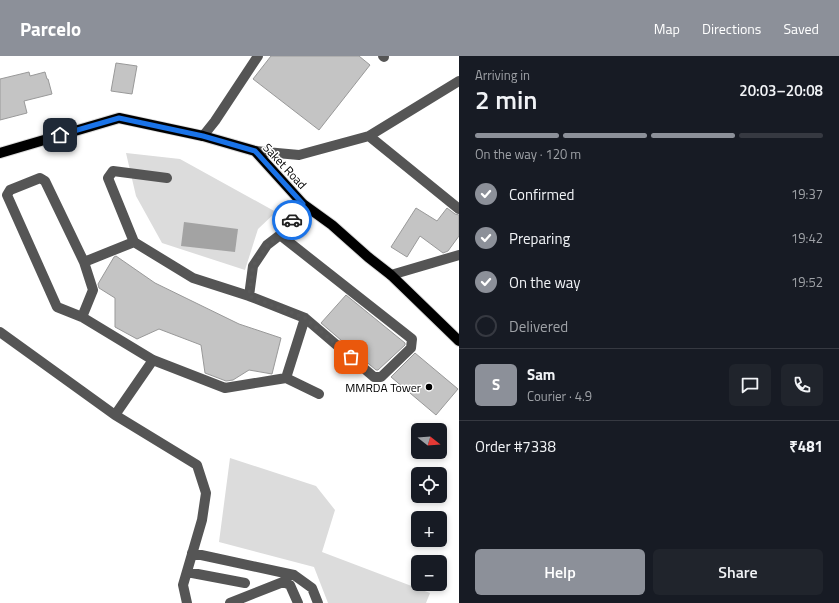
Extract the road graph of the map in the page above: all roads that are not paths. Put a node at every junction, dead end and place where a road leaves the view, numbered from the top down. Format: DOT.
graph roads {
  1 [pos="258,56"];
  2 [pos="459,81"];
  3 [pos="203,136"];
  4 [pos="369,136"];
  5 [pos="255,151"];
  6 [pos="0,153"];
  7 [pos="168,178"];
  8 [pos="303,204"];
  9 [pos="459,209"];
  10 [pos="280,235"];
  11 [pos="134,242"];
  12 [pos="459,255"];
  13 [pos="84,262"];
  14 [pos="392,275"];
  15 [pos="249,296"];
  16 [pos="82,317"];
  17 [pos="305,318"];
  18 [pos="0,332"];
  19 [pos="459,341"];
  20 [pos="153,360"];
  21 [pos="286,378"];
  22 [pos="319,394"];
  23 [pos="115,415"];
  24 [pos="192,553"];
  25 [pos="187,572"];
  26 [pos="246,582"];
  27 [pos="187,603"];
  28 [pos="230,603"];
  29 [pos="298,603"];
  30 [pos="318,603"];
  1 -- 3 [label="street"];
  2 -- 4 [label="street"];
  3 -- 5 [label="main road, Saket Road"];
  3 -- 6 [label="main road, Saket Road"];
  4 -- 5 [label="street"];
  4 -- 9 [label="street"];
  5 -- 8 [label="main road, Saket Road"];
  7 -- 11 [label="street"];
  8 -- 10 [label="street"];
  8 -- 14 [label="main road, Saket Road"];
  10 -- 15 [label="street"];
  10 -- 17 [label="street"];
  11 -- 13 [label="street"];
  11 -- 15 [label="street"];
  12 -- 14 [label="street"];
  13 -- 16 [label="street"];
  13 -- 16 [label="street"];
  14 -- 19 [label="main road, Saket Road"];
  15 -- 17 [label="street"];
  16 -- 20 [label="street"];
  17 -- 21 [label="street"];
  18 -- 23 [label="street"];
  20 -- 21 [label="street"];
  20 -- 23 [label="street"];
  21 -- 22 [label="street"];
  23 -- 24 [label="street"];
  24 -- 25 [label="street"];
  24 -- 30 [label="street"];
  25 -- 26 [label="street"];
  25 -- 27 [label="street"];
  28 -- 29 [label="street"];
}
